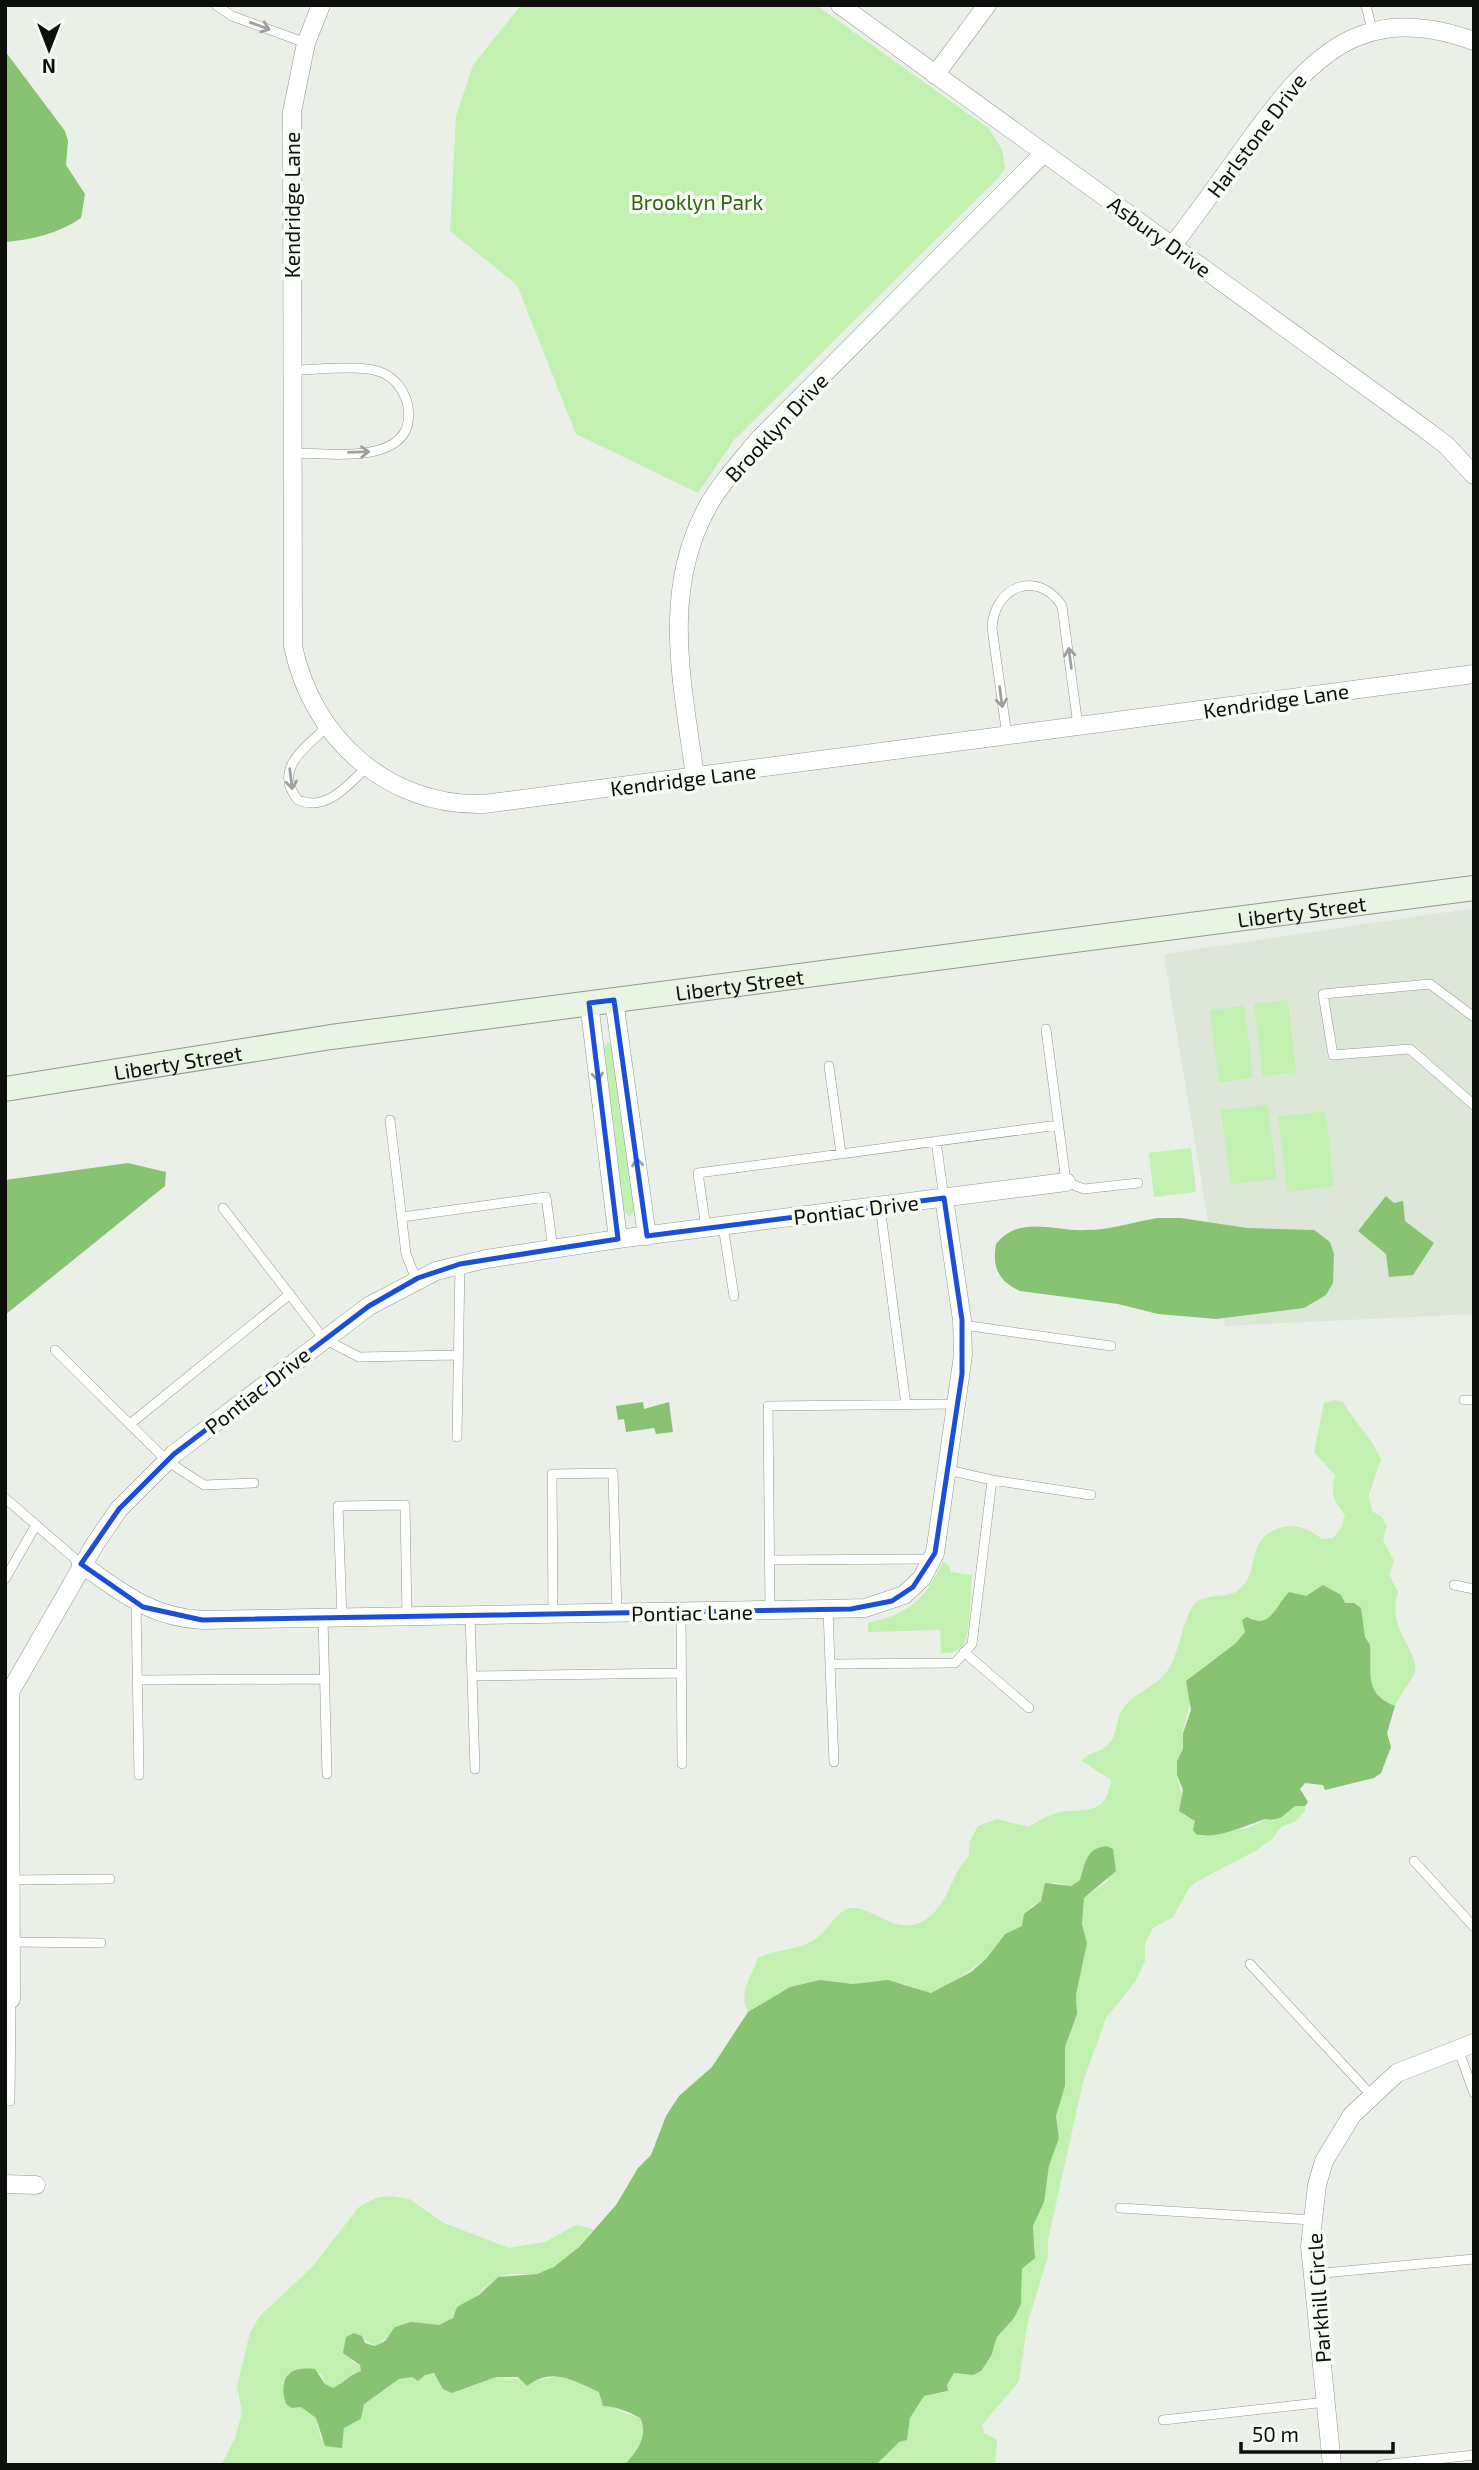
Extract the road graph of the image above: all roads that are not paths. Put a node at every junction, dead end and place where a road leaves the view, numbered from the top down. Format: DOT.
graph roads {
  1 [pos="216,5"];
  2 [pos="321,5"];
  3 [pos="840,5"];
  4 [pos="987,5"];
  5 [pos="1366,5"];
  6 [pos="1372,30"];
  7 [pos="1474,41"];
  8 [pos="306,43"];
  9 [pos="935,75"];
  10 [pos="1043,154"];
  11 [pos="1173,245"];
  12 [pos="290,370"];
  13 [pos="290,453"];
  14 [pos="1474,475"];
  15 [pos="1474,674"];
  16 [pos="1078,726"];
  17 [pos="327,727"];
  18 [pos="1007,736"];
  19 [pos="366,768"];
  20 [pos="695,777"];
  21 [pos="1474,888"];
  22 [pos="614,1000"];
  23 [pos="589,1003"];
  24 [pos="1474,1017"];
  25 [pos="1046,1029"];
  26 [pos="829,1066"];
  27 [pos="5,1089"];
  28 [pos="1474,1105"];
  29 [pos="390,1120"];
  30 [pos="1058,1125"];
  31 [pos="936,1141"];
  32 [pos="841,1154"];
  33 [pos="1066,1182"];
  34 [pos="1138,1183"];
  35 [pos="944,1198"];
  36 [pos="880,1206"];
  37 [pos="223,1208"];
  38 [pos="402,1217"];
  39 [pos="714,1227"];
  40 [pos="647,1236"];
  41 [pos="618,1239"];
  42 [pos="553,1249"];
  43 [pos="460,1264"];
  44 [pos="416,1279"];
  45 [pos="290,1294"];
  46 [pos="734,1296"];
  47 [pos="962,1325"];
  48 [pos="324,1339"];
  49 [pos="1111,1346"];
  50 [pos="55,1350"];
  51 [pos="457,1355"];
  52 [pos="958,1404"];
  53 [pos="906,1405"];
  54 [pos="130,1424"];
  55 [pos="457,1437"];
  56 [pos="167,1461"];
  57 [pos="948,1470"];
  58 [pos="992,1480"];
  59 [pos="254,1483"];
  60 [pos="1091,1495"];
  61 [pos="5,1498"];
  62 [pos="36,1525"];
  63 [pos="932,1559"];
  64 [pos="769,1560"];
  65 [pos="81,1564"];
  66 [pos="5,1579"];
  67 [pos="1454,1585"];
  68 [pos="1474,1589"];
  69 [pos="136,1602"];
  70 [pos="828,1609"];
  71 [pos="770,1610"];
  72 [pos="681,1612"];
  73 [pos="617,1613"];
  74 [pos="553,1614"];
  75 [pos="470,1615"];
  76 [pos="407,1616"];
  77 [pos="323,1618"];
  78 [pos="342,1618"];
  79 [pos="964,1652"];
  80 [pos="830,1664"];
  81 [pos="681,1673"];
  82 [pos="472,1676"];
  83 [pos="325,1679"];
  84 [pos="137,1681"];
  85 [pos="7,1692"];
  86 [pos="1029,1708"];
  87 [pos="8,1741"];
  88 [pos="834,1762"];
  89 [pos="682,1764"];
  90 [pos="475,1769"];
  91 [pos="327,1774"];
  92 [pos="139,1775"];
  93 [pos="8,1845"];
  94 [pos="1413,1861"];
  95 [pos="110,1880"];
  96 [pos="10,1881"];
  97 [pos="1473,1927"];
  98 [pos="11,1942"];
  99 [pos="101,1943"];
  100 [pos="1250,1964"];
  101 [pos="8,1999"];
  102 [pos="1466,2046"];
  103 [pos="1474,2093"];
  104 [pos="1372,2096"];
  105 [pos="10,2101"];
  106 [pos="5,2185"];
  107 [pos="36,2185"];
  108 [pos="1120,2208"];
  109 [pos="1312,2220"];
  110 [pos="1474,2259"];
  111 [pos="1313,2274"];
  112 [pos="1326,2402"];
  113 [pos="1163,2420"];
  114 [pos="1474,2455"];
  115 [pos="1332,2465"];
  116 [pos="1381,2465"];
  1 -- 8 [label="lane, one-way"];
  2 -- 8 [label="street, Kendridge Lane"];
  3 -- 9 [label="street, Asbury Drive"];
  4 -- 9 [label="street"];
  5 -- 6 [label="lane"];
  6 -- 7 [label="street, Harlstone Drive"];
  6 -- 11 [label="street, Harlstone Drive"];
  8 -- 12 [label="street, Kendridge Lane"];
  9 -- 10 [label="street, Asbury Drive"];
  10 -- 11 [label="street, Asbury Drive"];
  10 -- 20 [label="street, Brooklyn Drive"];
  11 -- 14 [label="street, Asbury Drive"];
  12 -- 13 [label="street, Kendridge Lane"];
  13 -- 12 [label="lane, one-way"];
  13 -- 17 [label="street, Kendridge Lane"];
  15 -- 16 [label="street, Kendridge Lane"];
  16 -- 18 [label="street, Kendridge Lane"];
  16 -- 18 [label="lane, one-way"];
  17 -- 19 [label="street, Kendridge Lane"];
  17 -- 19 [label="lane, one-way"];
  18 -- 20 [label="street, Kendridge Lane"];
  19 -- 20 [label="street, Kendridge Lane"];
  21 -- 22 [label="street, Liberty Street"];
  22 -- 23 [label="street, Liberty Street"];
  40 -- 22 [label="street, one-way"];
  23 -- 27 [label="street, Liberty Street"];
  23 -- 41 [label="street, one-way"];
  24 -- 28 [label="lane"];
  25 -- 30 [label="lane"];
  26 -- 32 [label="lane"];
  29 -- 38 [label="lane"];
  30 -- 31 [label="lane"];
  30 -- 33 [label="lane"];
  31 -- 32 [label="lane"];
  31 -- 35 [label="lane"];
  32 -- 39 [label="lane"];
  33 -- 34 [label="lane"];
  33 -- 35 [label="street, Pontiac Drive"];
  35 -- 36 [label="street, Pontiac Drive"];
  35 -- 47 [label="street, Pontiac Lane"];
  36 -- 39 [label="street, Pontiac Drive"];
  36 -- 53 [label="lane"];
  37 -- 45 [label="lane"];
  38 -- 42 [label="lane"];
  38 -- 44 [label="lane"];
  39 -- 40 [label="street, Pontiac Drive"];
  39 -- 46 [label="lane"];
  40 -- 41 [label="street, Pontiac Drive"];
  41 -- 42 [label="street, Pontiac Drive"];
  42 -- 43 [label="street, Pontiac Drive"];
  43 -- 44 [label="street, Pontiac Drive"];
  43 -- 51 [label="lane"];
  44 -- 48 [label="street, Pontiac Drive"];
  45 -- 48 [label="lane"];
  45 -- 54 [label="lane"];
  47 -- 49 [label="lane"];
  47 -- 52 [label="street, Pontiac Lane"];
  48 -- 51 [label="lane"];
  48 -- 56 [label="street, Pontiac Drive"];
  50 -- 54 [label="lane"];
  51 -- 55 [label="lane"];
  52 -- 53 [label="lane"];
  52 -- 57 [label="street, Pontiac Lane"];
  53 -- 64 [label="lane"];
  54 -- 56 [label="lane"];
  56 -- 59 [label="lane"];
  56 -- 65 [label="street, Pontiac Drive"];
  57 -- 58 [label="lane"];
  57 -- 63 [label="street, Pontiac Lane"];
  58 -- 60 [label="lane"];
  58 -- 79 [label="lane"];
  61 -- 62 [label="lane"];
  62 -- 65 [label="lane"];
  62 -- 66 [label="lane"];
  63 -- 64 [label="lane"];
  63 -- 70 [label="street, Pontiac Lane"];
  64 -- 71 [label="lane"];
  65 -- 69 [label="street, Pontiac Lane"];
  65 -- 85 [label="street, Pontiac Drive"];
  67 -- 68 [label="lane"];
  69 -- 77 [label="street, Pontiac Lane"];
  69 -- 84 [label="lane"];
  70 -- 71 [label="street, Pontiac Lane"];
  70 -- 80 [label="lane"];
  71 -- 72 [label="street, Pontiac Lane"];
  72 -- 73 [label="street, Pontiac Lane"];
  72 -- 81 [label="lane"];
  73 -- 74 [label="street, Pontiac Lane"];
  73 -- 74 [label="lane"];
  74 -- 75 [label="street, Pontiac Lane"];
  75 -- 76 [label="street, Pontiac Lane"];
  75 -- 82 [label="lane"];
  76 -- 78 [label="street, Pontiac Lane"];
  76 -- 78 [label="lane"];
  77 -- 78 [label="street, Pontiac Lane"];
  77 -- 83 [label="lane"];
  79 -- 80 [label="lane"];
  79 -- 86 [label="lane"];
  80 -- 88 [label="lane"];
  81 -- 82 [label="lane"];
  81 -- 89 [label="lane"];
  82 -- 90 [label="lane"];
  83 -- 84 [label="lane"];
  83 -- 91 [label="lane"];
  84 -- 92 [label="lane"];
  85 -- 87 [label="street"];
  87 -- 93 [label="street"];
  93 -- 96 [label="street"];
  94 -- 97 [label="lane"];
  95 -- 96 [label="lane"];
  96 -- 98 [label="street"];
  98 -- 99 [label="lane"];
  98 -- 101 [label="street"];
  100 -- 104 [label="lane"];
  101 -- 105 [label="lane"];
  102 -- 103 [label="lane"];
  102 -- 104 [label="street, Parkhill Circle"];
  104 -- 109 [label="street, Parkhill Circle"];
  106 -- 107 [label="street"];
  108 -- 109 [label="lane"];
  109 -- 111 [label="street, Parkhill Circle"];
  110 -- 111 [label="lane"];
  111 -- 112 [label="street, Parkhill Circle"];
  112 -- 113 [label="lane"];
  112 -- 115 [label="street, Parkhill Circle"];
  114 -- 116 [label="lane"];
}
